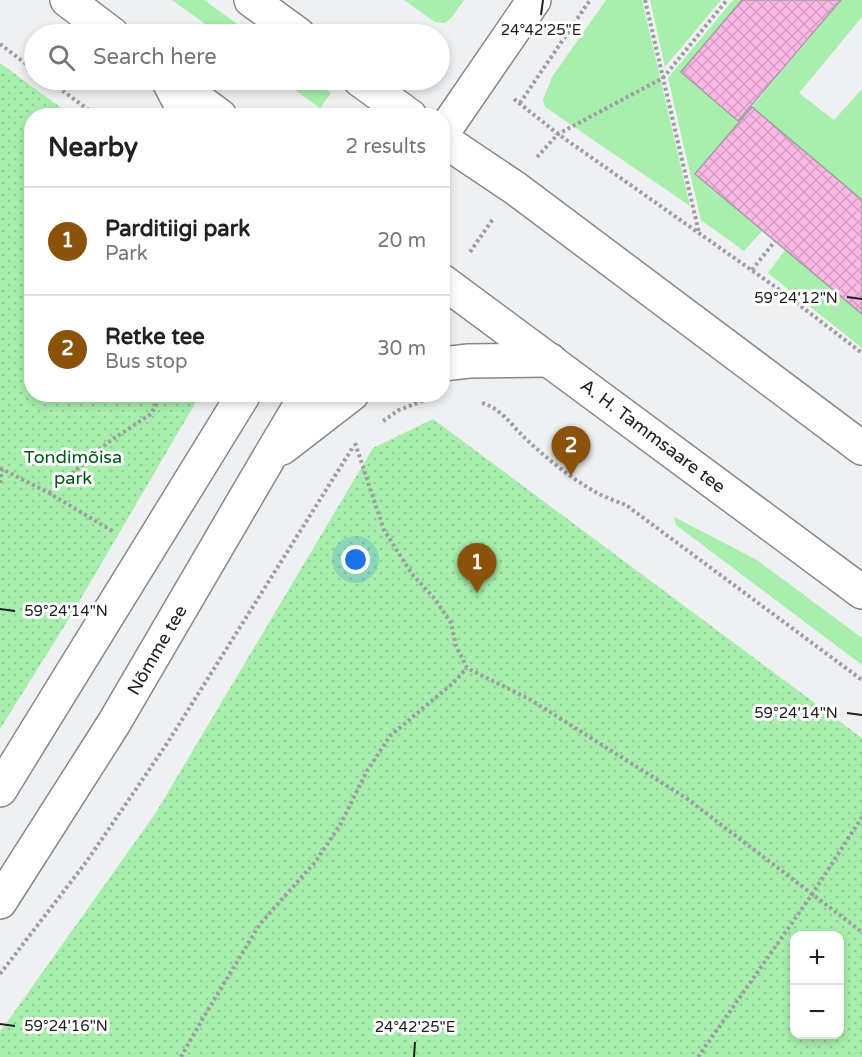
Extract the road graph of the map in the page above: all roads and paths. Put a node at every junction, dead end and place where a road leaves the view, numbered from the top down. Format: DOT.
graph roads {
  1 [pos="67,0"];
  2 [pos="250,0"];
  3 [pos="534,0"];
  4 [pos="590,0"];
  5 [pos="645,0"];
  6 [pos="727,0"];
  7 [pos="99,24"];
  8 [pos="284,24"];
  9 [pos="0,44"];
  10 [pos="24,62"];
  11 [pos="663,78"];
  12 [pos="62,90"];
  13 [pos="175,90"];
  14 [pos="184,90"];
  15 [pos="374,90"];
  16 [pos="86,108"];
  17 [pos="183,108"];
  18 [pos="209,108"];
  19 [pos="399,108"];
  20 [pos="450,124"];
  21 [pos="558,134"];
  22 [pos="450,142"];
  23 [pos="539,154"];
  24 [pos="700,234"];
  25 [pos="481,236"];
  26 [pos="775,241"];
  27 [pos="472,249"];
  28 [pos="752,270"];
  29 [pos="450,287"];
  30 [pos="862,353"];
  31 [pos="550,360"];
  32 [pos="450,363"];
  33 [pos="158,402"];
  34 [pos="239,402"];
  35 [pos="303,402"];
  36 [pos="342,402"];
  37 [pos="419,402"];
  38 [pos="479,402"];
  39 [pos="374,427"];
  40 [pos="361,438"];
  41 [pos="355,443"];
  42 [pos="862,448"];
  43 [pos="267,460"];
  44 [pos="1,469"];
  45 [pos="0,483"];
  46 [pos="49,493"];
  47 [pos="117,534"];
  48 [pos="862,592"];
  49 [pos="467,668"];
  50 [pos="862,680"];
  51 [pos="0,790"];
  52 [pos="862,817"];
  53 [pos="813,893"];
  54 [pos="0,902"];
  55 [pos="862,932"];
  56 [pos="0,974"];
  57 [pos="182,1057"];
  58 [pos="698,1057"];
  1 -- 7 [label="street"];
  2 -- 8 [label="street"];
  3 -- 20 [label="street"];
  4 -- 21 [label="path"];
  5 -- 11 [label="path"];
  6 -- 11 [label="path"];
  9 -- 10 [label="path"];
  11 -- 21 [label="path"];
  11 -- 24 [label="path"];
  12 -- 16 [label="path"];
  13 -- 17 [label="street"];
  14 -- 18 [label="street"];
  15 -- 19 [label="street"];
  21 -- 23 [label="path"];
  21 -- 24 [label="path"];
  22 -- 42 [label="street"];
  24 -- 28 [label="path"];
  25 -- 27 [label="path"];
  26 -- 28 [label="path"];
  28 -- 30 [label="path"];
  29 -- 31 [label="street, A. H. Tammsaare tee"];
  31 -- 32 [label="street"];
  31 -- 48 [label="street, A. H. Tammsaare tee"];
  33 -- 46 [label="path"];
  34 -- 51 [label="street"];
  35 -- 43 [label="street, Nõmme tee"];
  36 -- 43 [label="street"];
  37 -- 39 [label="path"];
  38 -- 50 [label="path"];
  40 -- 41 [label="path"];
  41 -- 49 [label="path"];
  41 -- 56 [label="path"];
  43 -- 54 [label="street, Nõmme tee"];
  44 -- 45 [label="path"];
  44 -- 46 [label="path"];
  46 -- 47 [label="path"];
  49 -- 53 [label="path"];
  49 -- 57 [label="path"];
  52 -- 53 [label="path"];
  53 -- 55 [label="path"];
  53 -- 58 [label="path"];
}
